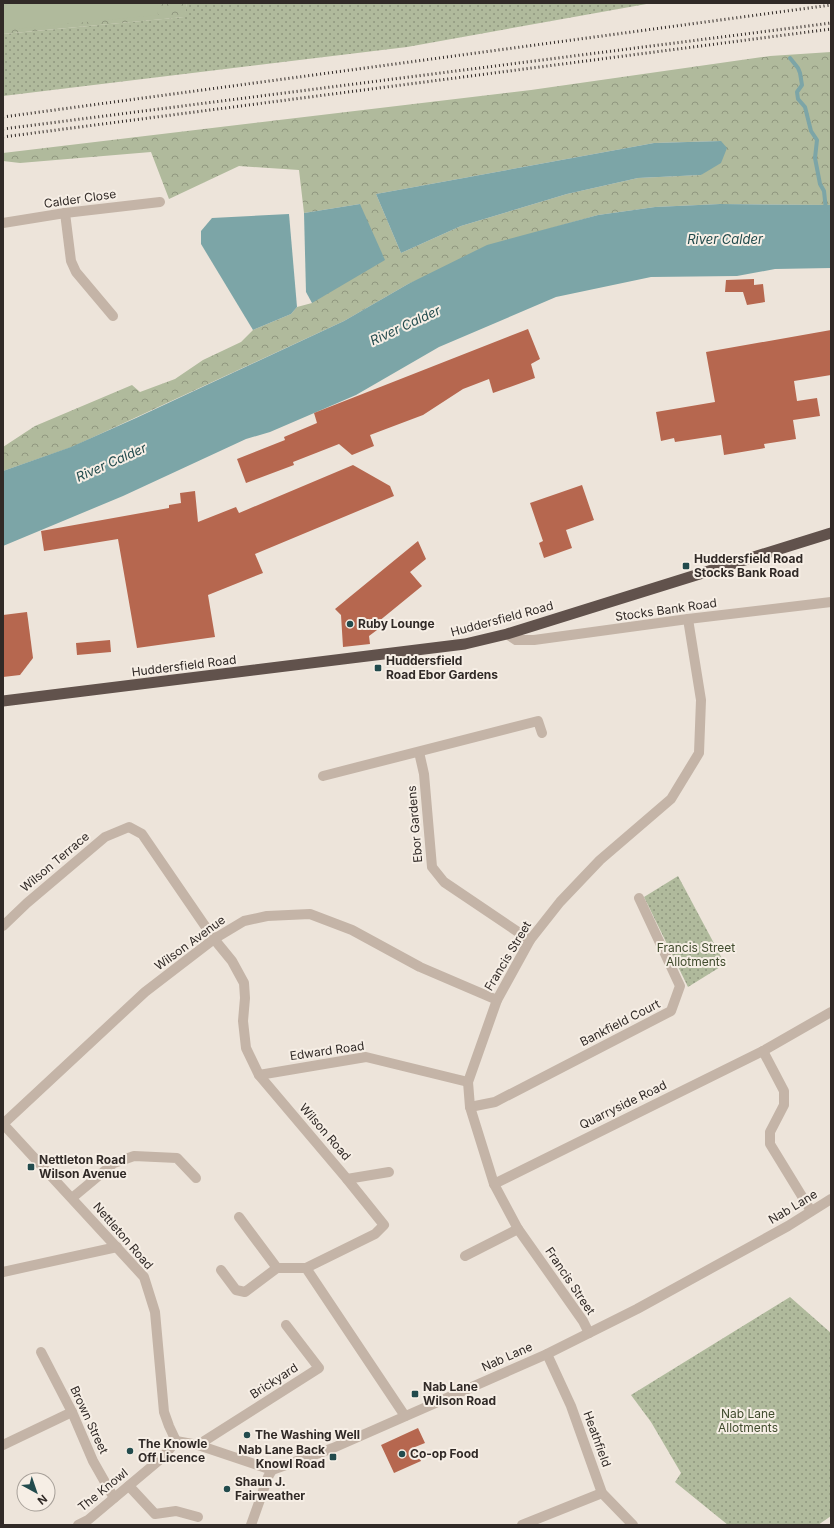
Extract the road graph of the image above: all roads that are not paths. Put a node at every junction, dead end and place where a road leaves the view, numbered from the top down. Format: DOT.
graph roads {
  1 [pos="160,202"];
  2 [pos="64,213"];
  3 [pos="3,223"];
  4 [pos="113,316"];
  5 [pos="831,533"];
  6 [pos="831,602"];
  7 [pos="688,619"];
  8 [pos="507,634"];
  9 [pos="3,700"];
  10 [pos="542,732"];
  11 [pos="419,752"];
  12 [pos="323,776"];
  13 [pos="129,827"];
  14 [pos="639,898"];
  15 [pos="3,926"];
  16 [pos="214,939"];
  17 [pos="530,940"];
  18 [pos="497,1000"];
  19 [pos="831,1012"];
  20 [pos="764,1051"];
  21 [pos="259,1075"];
  22 [pos="468,1082"];
  23 [pos="470,1107"];
  24 [pos="3,1124"];
  25 [pos="388,1172"];
  26 [pos="196,1178"];
  27 [pos="348,1179"];
  28 [pos="494,1184"];
  29 [pos="72,1198"];
  30 [pos="831,1199"];
  31 [pos="812,1211"];
  32 [pos="238,1217"];
  33 [pos="518,1229"];
  34 [pos="117,1247"];
  35 [pos="465,1256"];
  36 [pos="277,1268"];
  37 [pos="306,1268"];
  38 [pos="221,1270"];
  39 [pos="3,1272"];
  40 [pos="286,1325"];
  41 [pos="589,1333"];
  42 [pos="41,1352"];
  43 [pos="547,1354"];
  44 [pos="72,1412"];
  45 [pos="404,1416"];
  46 [pos="176,1440"];
  47 [pos="3,1445"];
  48 [pos="198,1445"];
  49 [pos="272,1470"];
  50 [pos="129,1486"];
  51 [pos="602,1494"];
  52 [pos="114,1498"];
  53 [pos="198,1518"];
  54 [pos="78,1525"];
  55 [pos="251,1525"];
  56 [pos="522,1525"];
  57 [pos="633,1525"];
  1 -- 2 [label="street, Calder Close"];
  2 -- 3 [label="street, Calder Close"];
  2 -- 4 [label="street"];
  5 -- 8 [label="highway, Huddersfield Road"];
  6 -- 7 [label="street, Stocks Bank Road"];
  7 -- 8 [label="street, Stocks Bank Road"];
  7 -- 17 [label="street, Francis Street"];
  8 -- 9 [label="highway, Huddersfield Road"];
  10 -- 11 [label="street"];
  11 -- 12 [label="street"];
  11 -- 17 [label="street, Ebor Gardens"];
  13 -- 15 [label="street, Wilson Terrace"];
  13 -- 16 [label="street, Wilson Road"];
  14 -- 23 [label="street, Bankfield Court"];
  16 -- 18 [label="street, Wilson Avenue"];
  16 -- 21 [label="street, Wilson Road"];
  16 -- 24 [label="street, Wilson Avenue"];
  17 -- 18 [label="street, Francis Street"];
  18 -- 22 [label="street, Francis Street"];
  19 -- 20 [label="street, Quarryside Road"];
  20 -- 28 [label="street, Quarryside Road"];
  20 -- 31 [label="street"];
  21 -- 22 [label="street, Edward Road"];
  21 -- 27 [label="street, Wilson Road"];
  22 -- 23 [label="street, Francis Street"];
  23 -- 28 [label="street, Francis Street"];
  24 -- 29 [label="street, Nettleton Road"];
  25 -- 27 [label="street"];
  26 -- 29 [label="street"];
  27 -- 37 [label="street, Wilson Road"];
  28 -- 33 [label="street, Francis Street"];
  29 -- 34 [label="street, Nettleton Road"];
  30 -- 31 [label="street, Nab Lane"];
  31 -- 41 [label="street, Nab Lane"];
  32 -- 36 [label="street"];
  33 -- 35 [label="street"];
  33 -- 41 [label="street, Francis Street"];
  34 -- 39 [label="street"];
  34 -- 46 [label="street, Nettleton Road"];
  36 -- 37 [label="street"];
  36 -- 38 [label="street"];
  37 -- 45 [label="street"];
  40 -- 48 [label="street, Brickyard"];
  41 -- 43 [label="street, Nab Lane"];
  42 -- 44 [label="street, Brown Street"];
  43 -- 45 [label="street, Nab Lane"];
  43 -- 51 [label="street, Heathfield"];
  44 -- 47 [label="street"];
  44 -- 52 [label="street, Brown Street"];
  45 -- 49 [label="street, Nab Lane"];
  46 -- 48 [label="street"];
  46 -- 50 [label="street, The Knowl"];
  48 -- 49 [label="street"];
  49 -- 55 [label="street"];
  50 -- 52 [label="street, The Knowl"];
  50 -- 53 [label="street"];
  51 -- 56 [label="street"];
  51 -- 57 [label="street, Heathfield"];
  52 -- 54 [label="street, The Knowl"];
}
